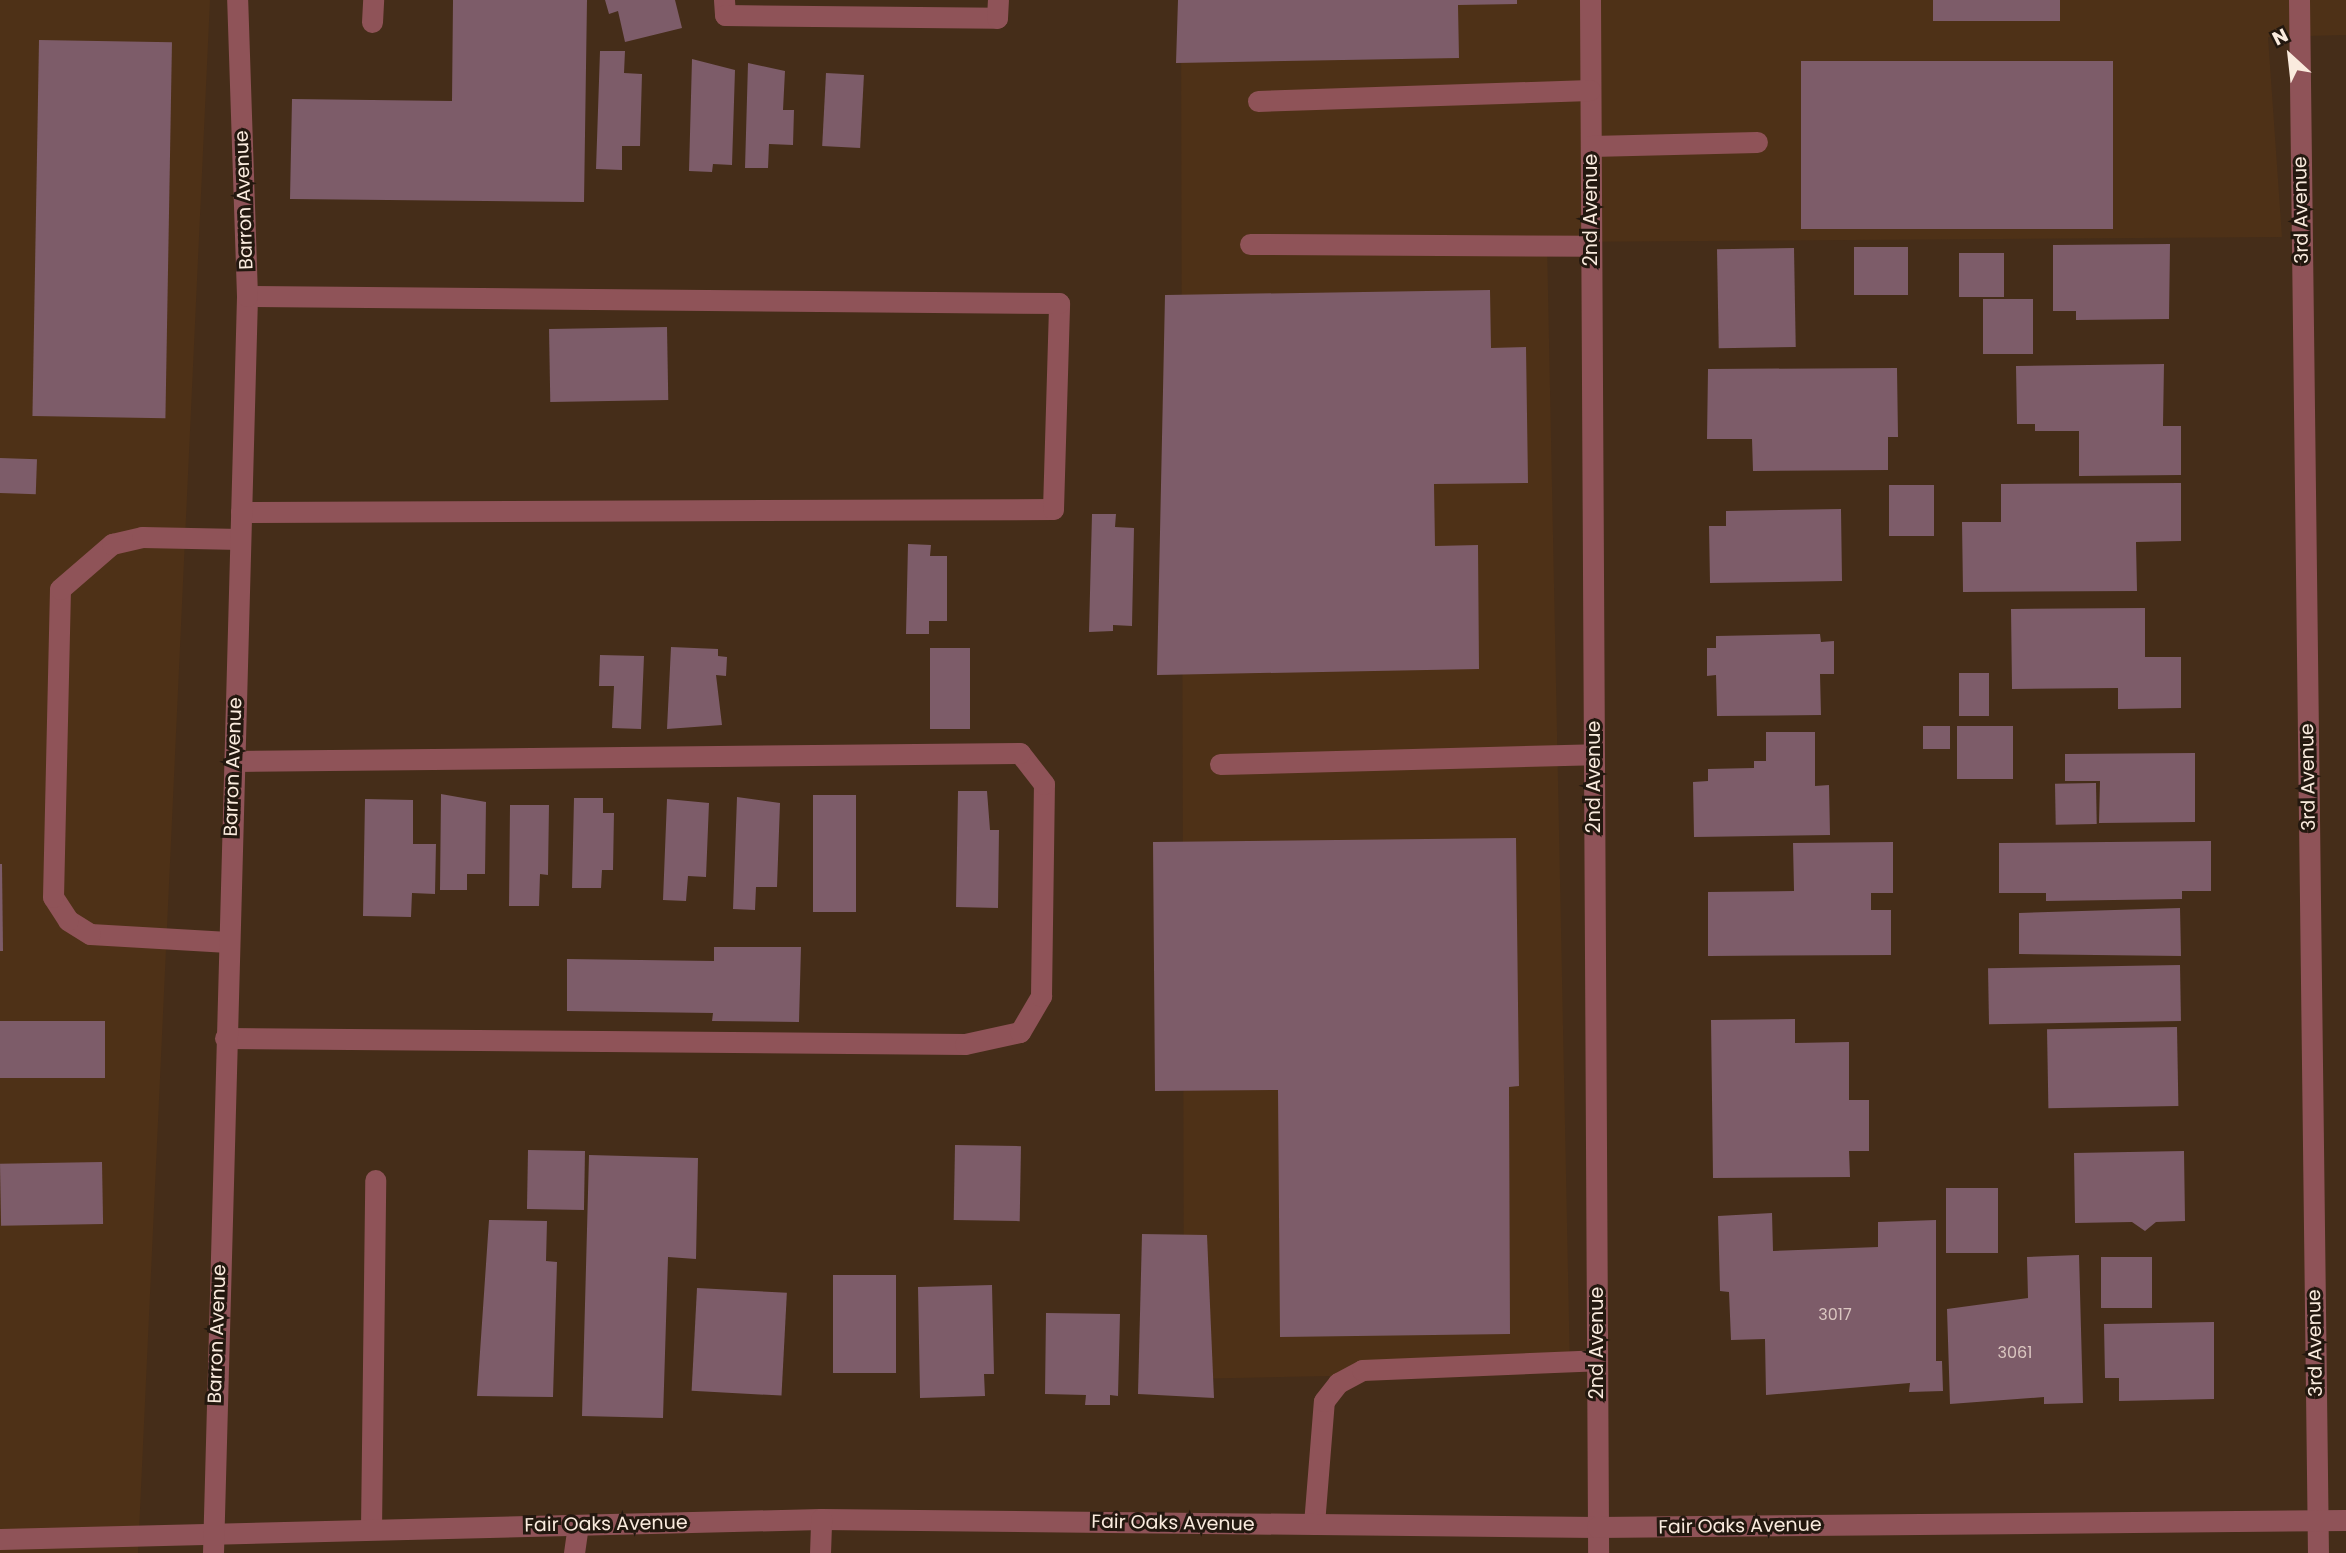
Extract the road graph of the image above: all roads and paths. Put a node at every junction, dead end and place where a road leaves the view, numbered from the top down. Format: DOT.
graph roads {
  1 [pos="237,0"];
  2 [pos="373,0"];
  3 [pos="724,0"];
  4 [pos="998,0"];
  5 [pos="1590,0"];
  6 [pos="2298,0"];
  7 [pos="2315,0"];
  8 [pos="372,22"];
  9 [pos="1590,90"];
  10 [pos="1258,101"];
  11 [pos="1757,142"];
  12 [pos="1591,146"];
  13 [pos="1250,244"];
  14 [pos="1591,246"];
  15 [pos="247,296"];
  16 [pos="241,512"];
  17 [pos="240,540"];
  18 [pos="1594,754"];
  19 [pos="234,761"];
  20 [pos="1220,764"];
  21 [pos="228,942"];
  22 [pos="225,1038"];
  23 [pos="375,1180"];
  24 [pos="1597,1360"];
  25 [pos="821,1519"];
  26 [pos="2317,1520"];
  27 [pos="2346,1520"];
  28 [pos="1314,1524"];
  29 [pos="578,1525"];
  30 [pos="1597,1527"];
  31 [pos="371,1530"];
  32 [pos="0,1539"];
  33 [pos="212,1543"];
  34 [pos="574,1553"];
  35 [pos="820,1553"];
  36 [pos="1598,1553"];
  37 [pos="2318,1553"];
  1 -- 15 [label="street, Barron Avenue"];
  2 -- 8 [label="street"];
  3 -- 4 [label="street"];
  5 -- 9 [label="street, 2nd Avenue"];
  6 -- 7 [label="street"];
  6 -- 26 [label="street, 3rd Avenue"];
  9 -- 10 [label="street"];
  9 -- 12 [label="street, 2nd Avenue"];
  11 -- 12 [label="street"];
  12 -- 14 [label="street, 2nd Avenue"];
  13 -- 14 [label="street"];
  14 -- 18 [label="street, 2nd Avenue"];
  15 -- 16 [label="street, Barron Avenue"];
  15 -- 16 [label="street"];
  16 -- 17 [label="street, Barron Avenue"];
  17 -- 19 [label="street, Barron Avenue"];
  17 -- 21 [label="street"];
  18 -- 20 [label="street"];
  18 -- 24 [label="street, 2nd Avenue"];
  19 -- 21 [label="street, Barron Avenue"];
  19 -- 22 [label="street"];
  21 -- 22 [label="street, Barron Avenue"];
  22 -- 33 [label="street, Barron Avenue"];
  23 -- 31 [label="street"];
  24 -- 28 [label="street"];
  24 -- 30 [label="street, 2nd Avenue"];
  25 -- 28 [label="street, Fair Oaks Avenue"];
  25 -- 29 [label="street, Fair Oaks Avenue"];
  25 -- 35 [label="street"];
  26 -- 27 [label="street, Fair Oaks Avenue"];
  26 -- 30 [label="street, Fair Oaks Avenue"];
  26 -- 37 [label="street, 3rd Avenue"];
  28 -- 30 [label="street, Fair Oaks Avenue"];
  29 -- 31 [label="street, Fair Oaks Avenue"];
  29 -- 34 [label="street"];
  30 -- 36 [label="street, 2nd Avenue"];
  31 -- 33 [label="street, Fair Oaks Avenue"];
  32 -- 33 [label="street, Fair Oaks Avenue"];
}
